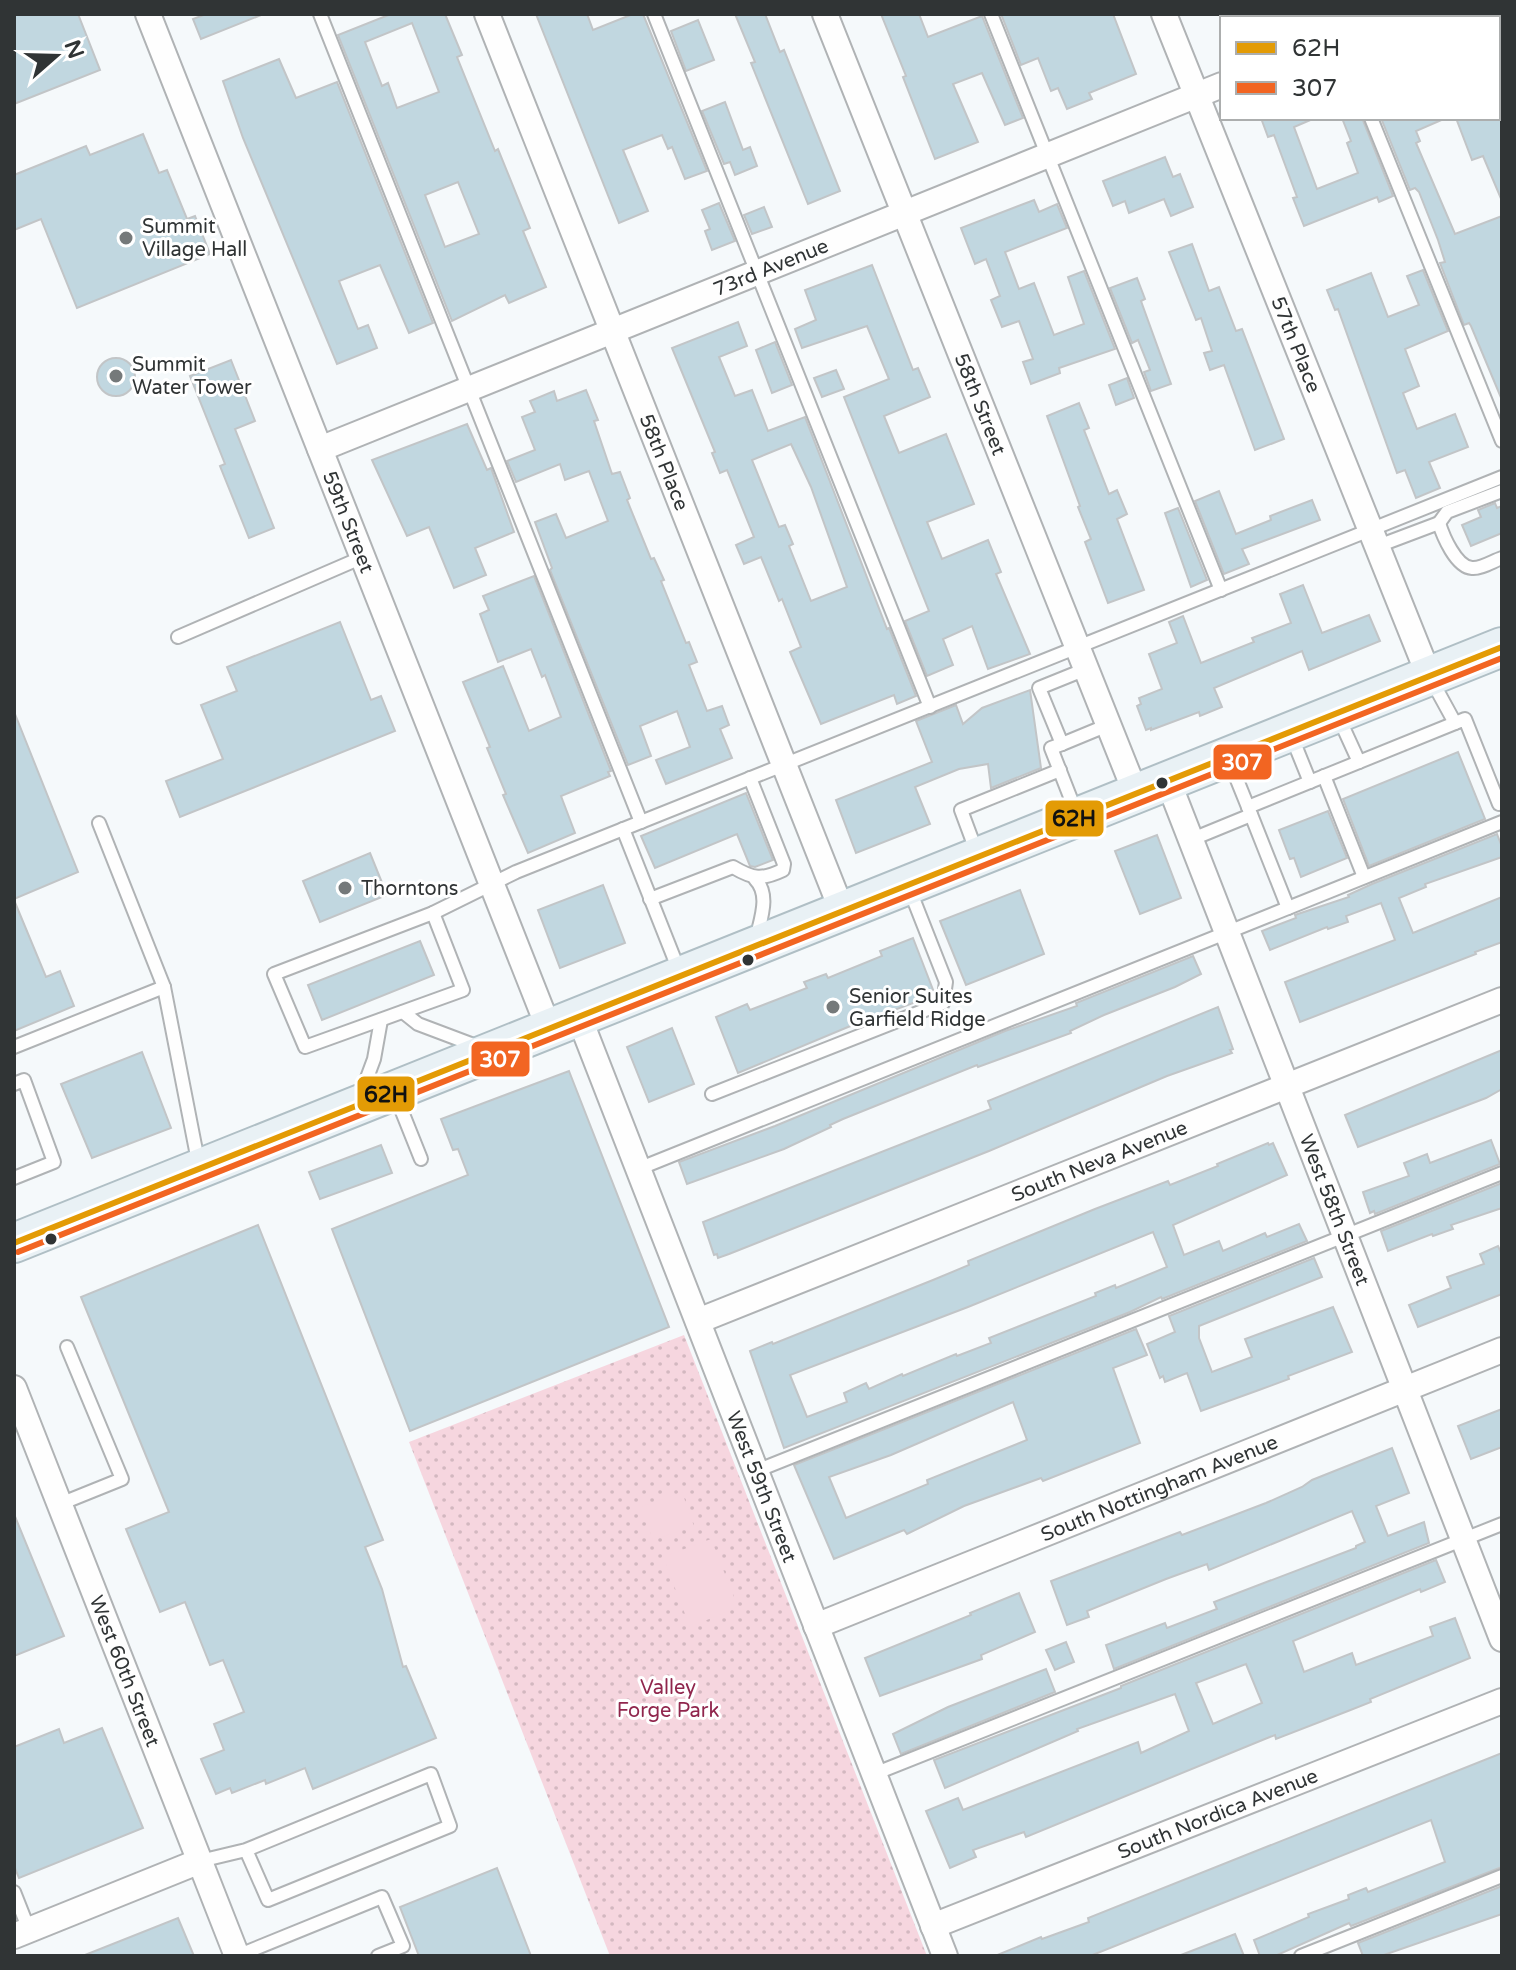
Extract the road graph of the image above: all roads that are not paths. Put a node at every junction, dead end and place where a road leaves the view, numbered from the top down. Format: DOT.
graph roads {
  1 [pos="148,14"];
  2 [pos="320,14"];
  3 [pos="487,14"];
  4 [pos="654,14"];
  5 [pos="825,14"];
  6 [pos="991,14"];
  7 [pos="1164,14"];
  8 [pos="1220,86"];
  9 [pos="1197,95"];
  10 [pos="1372,120"];
  11 [pos="1048,156"];
  12 [pos="904,213"];
  13 [pos="757,273"];
  14 [pos="613,331"];
  15 [pos="469,389"];
  16 [pos="1502,441"];
  17 [pos="320,449"];
  18 [pos="1502,477"];
  19 [pos="1502,491"];
  20 [pos="1439,523"];
  21 [pos="1374,538"];
  22 [pos="363,557"];
  23 [pos="1502,558"];
  24 [pos="1221,590"];
  25 [pos="178,637"];
  26 [pos="1502,647"];
  27 [pos="1081,658"];
  28 [pos="1429,676"];
  29 [pos="930,707"];
  30 [pos="1337,713"];
  31 [pos="1455,723"];
  32 [pos="1108,725"];
  33 [pos="1290,732"];
  34 [pos="1062,744"];
  35 [pos="1228,757"];
  36 [pos="1359,762"];
  37 [pos="784,765"];
  38 [pos="1060,770"];
  39 [pos="1324,776"];
  40 [pos="750,778"];
  41 [pos="1310,782"];
  42 [pos="1152,788"];
  43 [pos="1499,804"];
  44 [pos="1249,811"];
  45 [pos="1078,817"];
  46 [pos="641,822"];
  47 [pos="1502,822"];
  48 [pos="99,823"];
  49 [pos="623,829"];
  50 [pos="1190,840"];
  51 [pos="979,857"];
  52 [pos="1364,877"];
  53 [pos="755,879"];
  54 [pos="491,882"];
  55 [pos="908,885"];
  56 [pos="650,899"];
  57 [pos="1288,908"];
  58 [pos="842,911"];
  59 [pos="433,913"];
  60 [pos="1227,932"];
  61 [pos="754,947"];
  62 [pos="681,976"];
  63 [pos="164,987"];
  64 [pos="1502,1000"];
  65 [pos="403,1012"];
  66 [pos="381,1020"];
  67 [pos="564,1023"];
  68 [pos="14,1047"];
  69 [pos="492,1052"];
  70 [pos="14,1084"];
  71 [pos="1287,1087"];
  72 [pos="394,1091"];
  73 [pos="712,1094"];
  74 [pos="354,1107"];
  75 [pos="421,1159"];
  76 [pos="199,1169"];
  77 [pos="638,1169"];
  78 [pos="1502,1173"];
  79 [pos="14,1178"];
  80 [pos="1345,1236"];
  81 [pos="14,1243"];
  82 [pos="698,1321"];
  83 [pos="67,1347"];
  84 [pos="1502,1350"];
  85 [pos="14,1388"];
  86 [pos="1404,1388"];
  87 [pos="756,1471"];
  88 [pos="60,1504"];
  89 [pos="1502,1524"];
  90 [pos="1463,1540"];
  91 [pos="816,1626"];
  92 [pos="1502,1639"];
  93 [pos="1502,1701"];
  94 [pos="874,1774"];
  95 [pos="246,1850"];
  96 [pos="200,1861"];
  97 [pos="1502,1876"];
  98 [pos="14,1892"];
  99 [pos="933,1926"];
  100 [pos="22,1933"];
  101 [pos="237,1956"];
  102 [pos="378,1956"];
  103 [pos="945,1956"];
  104 [pos="1301,1956"];
  1 -- 17 [label="street, 59th Street"];
  2 -- 15 [label="lane"];
  3 -- 14 [label="street, 58th Place"];
  4 -- 13 [label="lane"];
  5 -- 12 [label="street, 58th Street"];
  6 -- 11 [label="lane"];
  7 -- 9 [label="street, 57th Place"];
  8 -- 9 [label="street, 73rd Avenue"];
  9 -- 11 [label="street, 73rd Avenue"];
  9 -- 21 [label="street, 57th Place"];
  10 -- 16 [label="lane"];
  11 -- 12 [label="street, 73rd Avenue"];
  11 -- 24 [label="lane"];
  12 -- 13 [label="street, 73rd Avenue"];
  12 -- 27 [label="street, 58th Street"];
  13 -- 14 [label="street, 73rd Avenue"];
  13 -- 29 [label="lane"];
  14 -- 15 [label="street, 73rd Avenue"];
  14 -- 37 [label="street, 58th Place"];
  15 -- 17 [label="street, 73rd Avenue"];
  15 -- 46 [label="lane"];
  17 -- 22 [label="street, 59th Street"];
  18 -- 21 [label="lane"];
  19 -- 20 [label="lane"];
  20 -- 21 [label="lane"];
  20 -- 23 [label="lane"];
  21 -- 24 [label="lane"];
  21 -- 28 [label="street, 57th Place"];
  22 -- 25 [label="lane"];
  22 -- 54 [label="street, 59th Street"];
  24 -- 27 [label="lane"];
  26 -- 28 [label="main road"];
  27 -- 29 [label="lane"];
  27 -- 32 [label="street, 58th Street"];
  27 -- 34 [label="lane"];
  28 -- 30 [label="main road"];
  28 -- 31 [label="lane"];
  29 -- 37 [label="lane"];
  30 -- 33 [label="main road"];
  30 -- 36 [label="lane"];
  31 -- 36 [label="lane"];
  31 -- 43 [label="lane"];
  32 -- 34 [label="lane"];
  32 -- 42 [label="street, 58th Street"];
  33 -- 35 [label="main road"];
  33 -- 41 [label="lane"];
  34 -- 38 [label="lane"];
  35 -- 42 [label="main road"];
  35 -- 44 [label="lane"];
  36 -- 39 [label="lane"];
  37 -- 40 [label="lane"];
  37 -- 58 [label="street, 58th Place"];
  38 -- 45 [label="lane"];
  38 -- 51 [label="lane"];
  39 -- 41 [label="lane"];
  39 -- 52 [label="lane"];
  40 -- 46 [label="lane"];
  40 -- 53 [label="lane"];
  41 -- 44 [label="lane"];
  42 -- 45 [label="main road"];
  42 -- 50 [label="street, West 58th Street"];
  44 -- 50 [label="lane"];
  44 -- 57 [label="lane"];
  45 -- 51 [label="main road"];
  46 -- 49 [label="lane"];
  47 -- 52 [label="lane"];
  48 -- 63 [label="lane"];
  49 -- 54 [label="lane"];
  49 -- 56 [label="lane"];
  50 -- 60 [label="street, West 58th Street"];
  51 -- 55 [label="main road"];
  52 -- 57 [label="lane"];
  53 -- 56 [label="lane"];
  53 -- 61 [label="lane"];
  54 -- 59 [label="lane"];
  54 -- 67 [label="street, 59th Street"];
  55 -- 58 [label="main road"];
  55 -- 73 [label="lane"];
  56 -- 62 [label="lane"];
  57 -- 60 [label="lane"];
  58 -- 61 [label="main road"];
  59 -- 65 [label="lane"];
  59 -- 66 [label="lane"];
  60 -- 71 [label="street, West 58th Street"];
  60 -- 77 [label="lane"];
  61 -- 62 [label="main road"];
  62 -- 67 [label="main road"];
  63 -- 68 [label="lane"];
  63 -- 76 [label="lane"];
  64 -- 71 [label="street, South Neva Avenue"];
  65 -- 66 [label="lane"];
  65 -- 69 [label="lane"];
  66 -- 74 [label="lane"];
  67 -- 69 [label="main road"];
  67 -- 77 [label="street, West 59th Street"];
  69 -- 72 [label="main road"];
  70 -- 79 [label="lane"];
  71 -- 80 [label="street, West 58th Street"];
  71 -- 82 [label="street, South Neva Avenue"];
  72 -- 74 [label="main road"];
  72 -- 75 [label="lane"];
  74 -- 76 [label="main road"];
  76 -- 81 [label="main road"];
  77 -- 82 [label="street, West 59th Street"];
  78 -- 80 [label="lane"];
  80 -- 86 [label="street, West 58th Street"];
  80 -- 87 [label="lane"];
  82 -- 87 [label="street, West 59th Street"];
  83 -- 88 [label="lane"];
  84 -- 86 [label="street, South Nottingham Avenue"];
  85 -- 88 [label="street, West 60th Street"];
  86 -- 90 [label="street, West 58th Street"];
  86 -- 91 [label="street, South Nottingham Avenue"];
  87 -- 91 [label="street, West 59th Street"];
  88 -- 96 [label="street, West 60th Street"];
  89 -- 90 [label="lane"];
  90 -- 92 [label="street, West 58th Street"];
  90 -- 94 [label="lane"];
  91 -- 94 [label="street, West 59th Street"];
  93 -- 99 [label="street, South Nordica Avenue"];
  94 -- 99 [label="street, West 59th Street"];
  95 -- 95 [label="lane"];
  95 -- 96 [label="lane"];
  96 -- 100 [label="street"];
  96 -- 101 [label="street, West 60th Street"];
  97 -- 104 [label="lane"];
  98 -- 100 [label="lane"];
  99 -- 103 [label="street, West 59th Street"];
  101 -- 102 [label="lane"];
}
